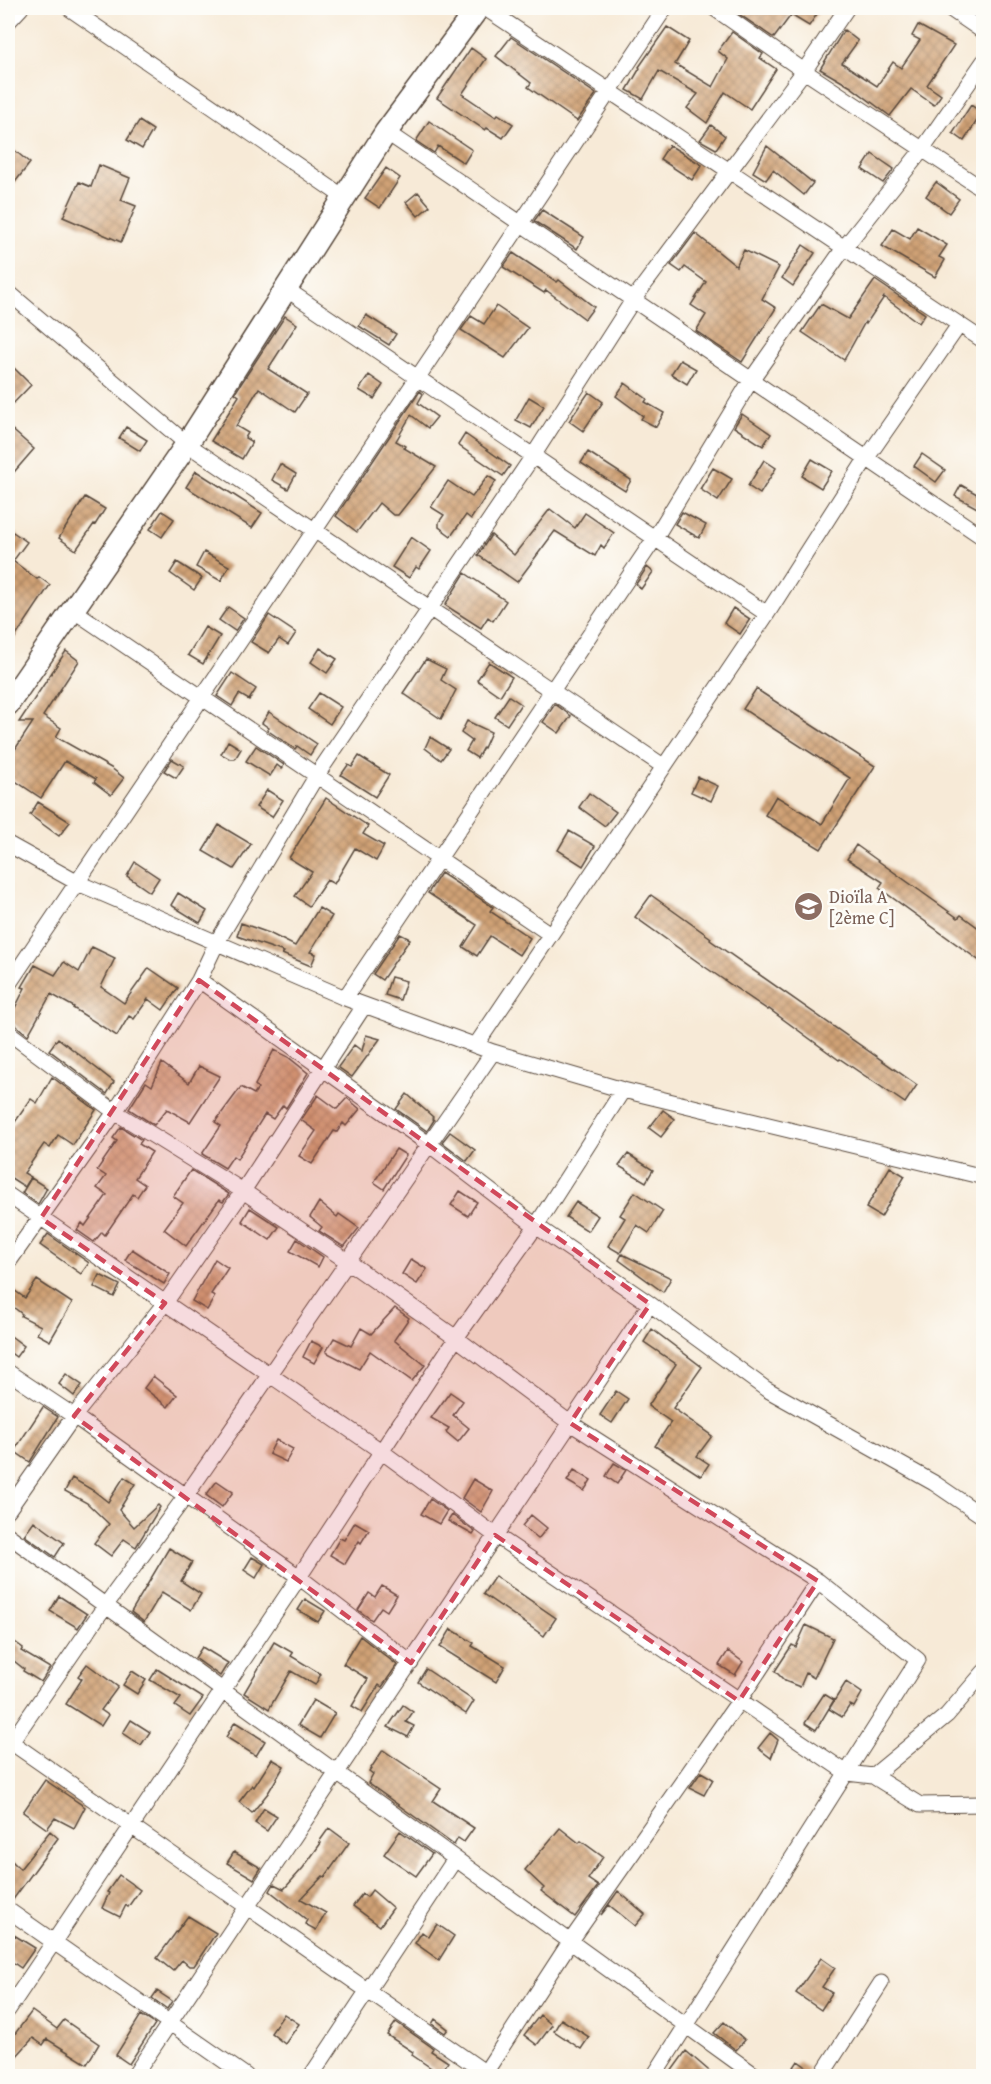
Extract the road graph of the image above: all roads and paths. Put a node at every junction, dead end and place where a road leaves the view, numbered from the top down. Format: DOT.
graph roads {
  1 [pos="21,8"];
  2 [pos="69,8"];
  3 [pos="478,8"];
  4 [pos="485,8"];
  5 [pos="665,8"];
  6 [pos="714,8"];
  7 [pos="847,8"];
  8 [pos="949,8"];
  9 [pos="8,22"];
  10 [pos="984,32"];
  11 [pos="984,61"];
  12 [pos="804,71"];
  13 [pos="609,91"];
  14 [pos="386,132"];
  15 [pos="922,150"];
  16 [pos="730,171"];
  17 [pos="984,190"];
  18 [pos="345,198"];
  19 [pos="519,225"];
  20 [pos="844,248"];
  21 [pos="286,289"];
  22 [pos="8,292"];
  23 [pos="633,300"];
  24 [pos="959,325"];
  25 [pos="982,335"];
  26 [pos="418,377"];
  27 [pos="751,380"];
  28 [pos="187,444"];
  29 [pos="533,456"];
  30 [pos="866,459"];
  31 [pos="315,530"];
  32 [pos="656,538"];
  33 [pos="984,538"];
  34 [pos="430,608"];
  35 [pos="73,610"];
  36 [pos="766,614"];
  37 [pos="552,690"];
  38 [pos="202,698"];
  39 [pos="8,704"];
  40 [pos="663,766"];
  41 [pos="317,775"];
  42 [pos="8,844"];
  43 [pos="439,858"];
  44 [pos="78,883"];
  45 [pos="550,934"];
  46 [pos="217,942"];
  47 [pos="199,980"];
  48 [pos="8,985"];
  49 [pos="345,998"];
  50 [pos="364,1006"];
  51 [pos="8,1032"];
  52 [pos="476,1045"];
  53 [pos="493,1052"];
  54 [pos="324,1070"];
  55 [pos="623,1090"];
  56 [pos="115,1112"];
  57 [pos="430,1145"];
  58 [pos="984,1177"];
  59 [pos="243,1191"];
  60 [pos="8,1195"];
  61 [pos="41,1218"];
  62 [pos="536,1226"];
  63 [pos="347,1261"];
  64 [pos="8,1263"];
  65 [pos="165,1303"];
  66 [pos="650,1304"];
  67 [pos="456,1338"];
  68 [pos="8,1372"];
  69 [pos="269,1375"];
  70 [pos="74,1416"];
  71 [pos="570,1423"];
  72 [pos="381,1451"];
  73 [pos="185,1497"];
  74 [pos="8,1510"];
  75 [pos="984,1517"];
  76 [pos="8,1535"];
  77 [pos="495,1535"];
  78 [pos="298,1577"];
  79 [pos="818,1581"];
  80 [pos="105,1606"];
  81 [pos="411,1663"];
  82 [pos="984,1672"];
  83 [pos="221,1690"];
  84 [pos="739,1701"];
  85 [pos="9,1743"];
  86 [pos="337,1773"];
  87 [pos="847,1773"];
  88 [pos="873,1776"];
  89 [pos="984,1804"];
  90 [pos="130,1826"];
  91 [pos="455,1859"];
  92 [pos="248,1908"];
  93 [pos="8,1910"];
  94 [pos="53,1942"];
  95 [pos="570,1942"];
  96 [pos="880,1983"];
  97 [pos="368,1991"];
  98 [pos="8,2010"];
  99 [pos="170,2024"];
  100 [pos="686,2026"];
  101 [pos="486,2075"];
  102 [pos="134,2076"];
  103 [pos="246,2076"];
  104 [pos="311,2076"];
  105 [pos="654,2076"];
  106 [pos="756,2076"];
  107 [pos="821,2076"];
  1 -- 9 [label="street"];
  2 -- 18 [label="street"];
  3 -- 14 [label="main road"];
  4 -- 13 [label="street"];
  5 -- 13 [label="street"];
  6 -- 12 [label="street"];
  7 -- 12 [label="street"];
  8 -- 10 [label="street"];
  11 -- 15 [label="street"];
  12 -- 15 [label="street"];
  12 -- 16 [label="street"];
  13 -- 16 [label="street"];
  13 -- 19 [label="street"];
  14 -- 18 [label="main road"];
  14 -- 19 [label="street"];
  15 -- 17 [label="street"];
  15 -- 20 [label="street"];
  16 -- 20 [label="street"];
  16 -- 23 [label="street"];
  18 -- 21 [label="main road"];
  19 -- 23 [label="street"];
  19 -- 26 [label="street"];
  20 -- 24 [label="street"];
  20 -- 27 [label="street"];
  21 -- 26 [label="street"];
  21 -- 28 [label="main road"];
  22 -- 28 [label="street"];
  23 -- 27 [label="street"];
  23 -- 29 [label="street"];
  24 -- 25 [label="street"];
  24 -- 30 [label="street"];
  26 -- 29 [label="street"];
  26 -- 31 [label="street"];
  27 -- 30 [label="street"];
  27 -- 32 [label="street"];
  28 -- 31 [label="street"];
  28 -- 35 [label="main road"];
  29 -- 32 [label="street"];
  29 -- 34 [label="street"];
  30 -- 33 [label="street"];
  30 -- 36 [label="street"];
  31 -- 34 [label="street"];
  31 -- 38 [label="street"];
  32 -- 36 [label="street"];
  32 -- 37 [label="street"];
  34 -- 37 [label="street"];
  34 -- 41 [label="street"];
  35 -- 38 [label="street"];
  35 -- 39 [label="main road"];
  36 -- 40 [label="street"];
  37 -- 40 [label="street"];
  37 -- 43 [label="street"];
  38 -- 41 [label="street"];
  38 -- 44 [label="street"];
  40 -- 45 [label="street"];
  41 -- 43 [label="street"];
  41 -- 46 [label="street"];
  42 -- 44 [label="street"];
  43 -- 45 [label="street"];
  43 -- 49 [label="street"];
  44 -- 46 [label="street"];
  44 -- 48 [label="street"];
  45 -- 52 [label="street"];
  46 -- 47 [label="street"];
  46 -- 49 [label="street"];
  47 -- 54 [label="street"];
  47 -- 56 [label="street"];
  49 -- 50 [label="street"];
  50 -- 52 [label="street"];
  50 -- 54 [label="street"];
  51 -- 56 [label="street"];
  52 -- 53 [label="street"];
  53 -- 55 [label="street"];
  53 -- 57 [label="street"];
  54 -- 57 [label="street"];
  54 -- 59 [label="street"];
  55 -- 58 [label="street"];
  55 -- 62 [label="street"];
  56 -- 59 [label="street"];
  56 -- 61 [label="street"];
  57 -- 62 [label="street"];
  57 -- 63 [label="street"];
  59 -- 63 [label="street"];
  59 -- 65 [label="street"];
  60 -- 61 [label="street"];
  61 -- 64 [label="street"];
  61 -- 65 [label="street"];
  62 -- 66 [label="street"];
  62 -- 67 [label="street"];
  63 -- 67 [label="street"];
  63 -- 69 [label="street"];
  65 -- 69 [label="street"];
  65 -- 70 [label="street"];
  66 -- 71 [label="street"];
  66 -- 75 [label="street"];
  67 -- 71 [label="street"];
  67 -- 72 [label="street"];
  68 -- 70 [label="street"];
  69 -- 72 [label="street"];
  69 -- 73 [label="street"];
  70 -- 73 [label="street"];
  70 -- 74 [label="street"];
  71 -- 77 [label="street"];
  71 -- 79 [label="street"];
  72 -- 77 [label="street"];
  72 -- 78 [label="street"];
  73 -- 78 [label="street"];
  73 -- 80 [label="street"];
  76 -- 80 [label="street"];
  77 -- 81 [label="street"];
  77 -- 84 [label="street"];
  78 -- 81 [label="street"];
  78 -- 83 [label="street"];
  79 -- 84 [label="street"];
  79 -- 87 [label="street"];
  80 -- 83 [label="street"];
  80 -- 85 [label="street"];
  81 -- 86 [label="street"];
  82 -- 88 [label="street"];
  83 -- 86 [label="street"];
  83 -- 90 [label="street"];
  84 -- 87 [label="street"];
  84 -- 95 [label="street"];
  85 -- 90 [label="street"];
  86 -- 91 [label="street"];
  86 -- 92 [label="street"];
  87 -- 88 [label="street"];
  87 -- 100 [label="street"];
  88 -- 89 [label="street"];
  90 -- 92 [label="street"];
  90 -- 94 [label="street"];
  91 -- 95 [label="street"];
  91 -- 97 [label="street"];
  92 -- 97 [label="street"];
  92 -- 99 [label="street"];
  93 -- 94 [label="street"];
  94 -- 98 [label="street"];
  94 -- 99 [label="street"];
  95 -- 100 [label="street"];
  95 -- 101 [label="street"];
  96 -- 107 [label="street"];
  97 -- 101 [label="street"];
  97 -- 104 [label="street"];
  99 -- 102 [label="street"];
  99 -- 103 [label="street"];
  100 -- 105 [label="street"];
  100 -- 106 [label="street"];
}
